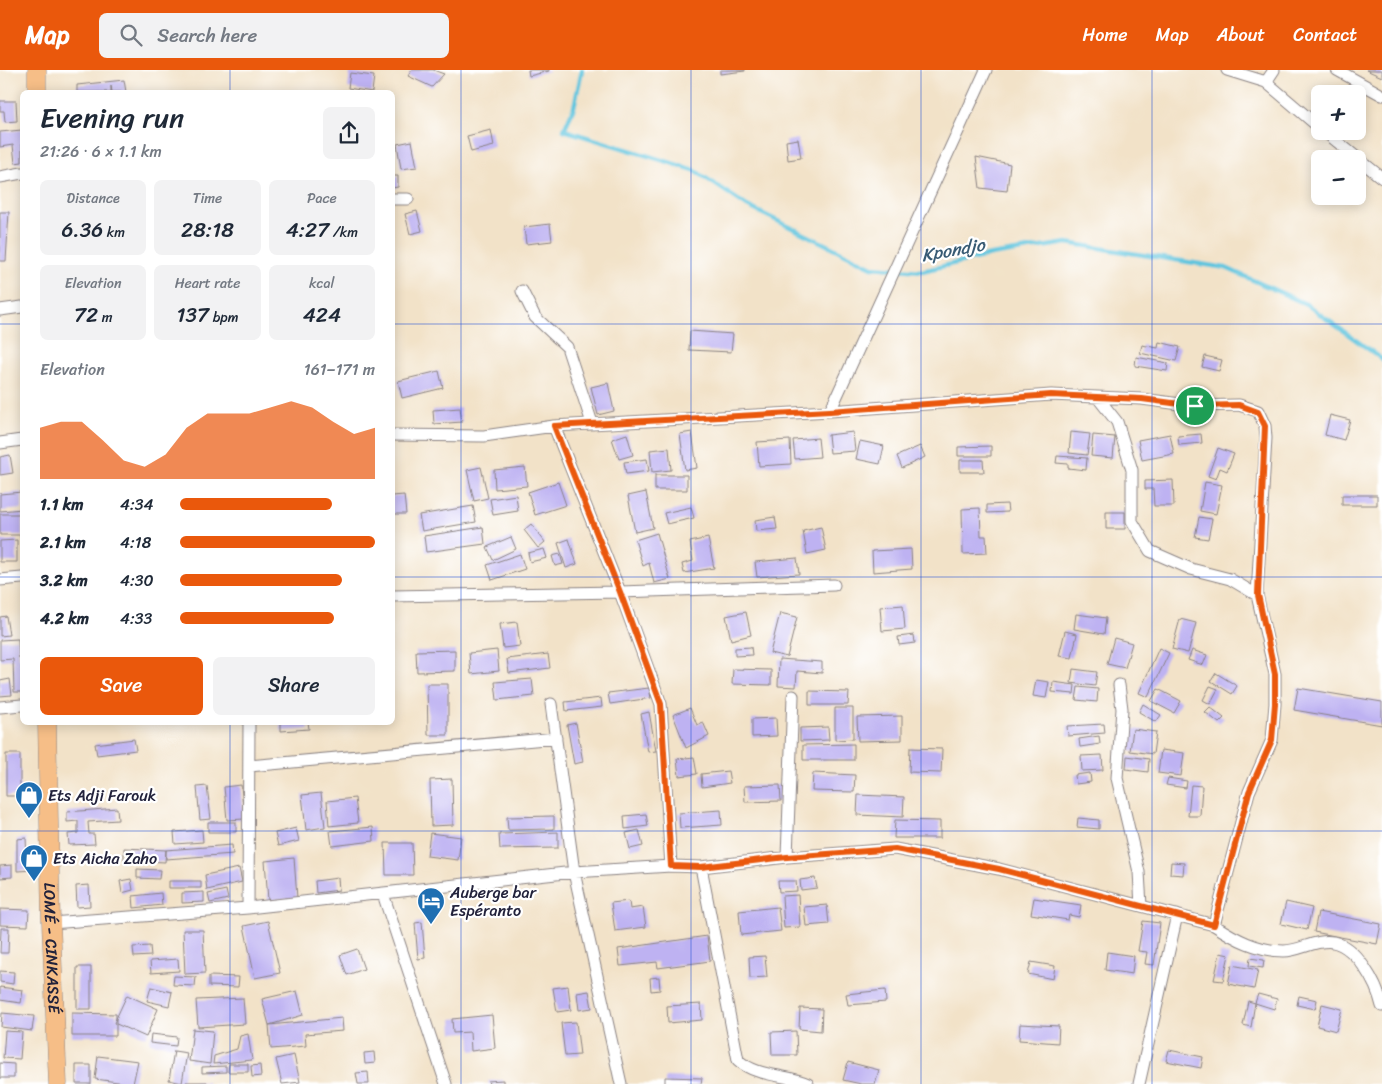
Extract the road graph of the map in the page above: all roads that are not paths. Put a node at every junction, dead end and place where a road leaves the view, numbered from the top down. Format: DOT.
graph roads {
  1 [pos="37,70"];
  2 [pos="986,70"];
  3 [pos="1227,70"];
  4 [pos="1274,70"];
  5 [pos="1337,70"];
  6 [pos="1266,82"];
  7 [pos="37,90"];
  8 [pos="1382,95"];
  9 [pos="1311,120"];
  10 [pos="1335,140"];
  11 [pos="20,173"];
  12 [pos="0,177"];
  13 [pos="1382,178"];
  14 [pos="408,199"];
  15 [pos="395,200"];
  16 [pos="522,291"];
  17 [pos="20,308"];
  18 [pos="0,310"];
  19 [pos="1098,398"];
  20 [pos="830,411"];
  21 [pos="592,423"];
  22 [pos="554,426"];
  23 [pos="395,434"];
  24 [pos="20,440"];
  25 [pos="0,443"];
  26 [pos="20,578"];
  27 [pos="0,580"];
  28 [pos="834,585"];
  29 [pos="620,592"];
  30 [pos="1258,595"];
  31 [pos="395,596"];
  32 [pos="1119,685"];
  33 [pos="793,696"];
  34 [pos="551,704"];
  35 [pos="20,705"];
  36 [pos="0,707"];
  37 [pos="47,725"];
  38 [pos="249,725"];
  39 [pos="556,738"];
  40 [pos="249,766"];
  41 [pos="787,857"];
  42 [pos="671,866"];
  43 [pos="701,867"];
  44 [pos="574,872"];
  45 [pos="383,894"];
  46 [pos="1141,906"];
  47 [pos="248,908"];
  48 [pos="1177,915"];
  49 [pos="50,923"];
  50 [pos="1214,925"];
  51 [pos="1382,1006"];
  52 [pos="58,1084"];
  53 [pos="446,1084"];
  54 [pos="621,1084"];
  55 [pos="808,1084"];
  56 [pos="1139,1084"];
  1 -- 7 [label="highway"];
  2 -- 20 [label="street"];
  3 -- 6 [label="street"];
  4 -- 6 [label="street"];
  5 -- 8 [label="street"];
  6 -- 9 [label="street"];
  10 -- 13 [label="street"];
  11 -- 12 [label="street"];
  14 -- 15 [label="street"];
  16 -- 21 [label="street"];
  17 -- 18 [label="street"];
  19 -- 20 [label="street"];
  19 -- 30 [label="street"];
  19 -- 30 [label="street"];
  20 -- 21 [label="street"];
  21 -- 22 [label="street"];
  22 -- 23 [label="street"];
  22 -- 29 [label="street"];
  24 -- 25 [label="street"];
  26 -- 27 [label="street"];
  28 -- 29 [label="street"];
  29 -- 31 [label="street"];
  29 -- 42 [label="street"];
  30 -- 50 [label="street"];
  32 -- 46 [label="street"];
  33 -- 41 [label="street"];
  34 -- 39 [label="street"];
  35 -- 36 [label="street"];
  37 -- 49 [label="highway, LOMÉ - CINKASSÉ"];
  38 -- 40 [label="street"];
  39 -- 40 [label="street"];
  39 -- 44 [label="street"];
  40 -- 47 [label="street"];
  41 -- 43 [label="street"];
  41 -- 46 [label="street"];
  42 -- 43 [label="street"];
  42 -- 44 [label="street"];
  43 -- 55 [label="street"];
  44 -- 45 [label="street"];
  44 -- 54 [label="street"];
  45 -- 47 [label="street"];
  45 -- 53 [label="street"];
  46 -- 48 [label="street"];
  47 -- 49 [label="street"];
  48 -- 50 [label="street"];
  48 -- 56 [label="street"];
  49 -- 52 [label="highway, LOMÉ - CINKASSÉ"];
  50 -- 51 [label="street"];
}
